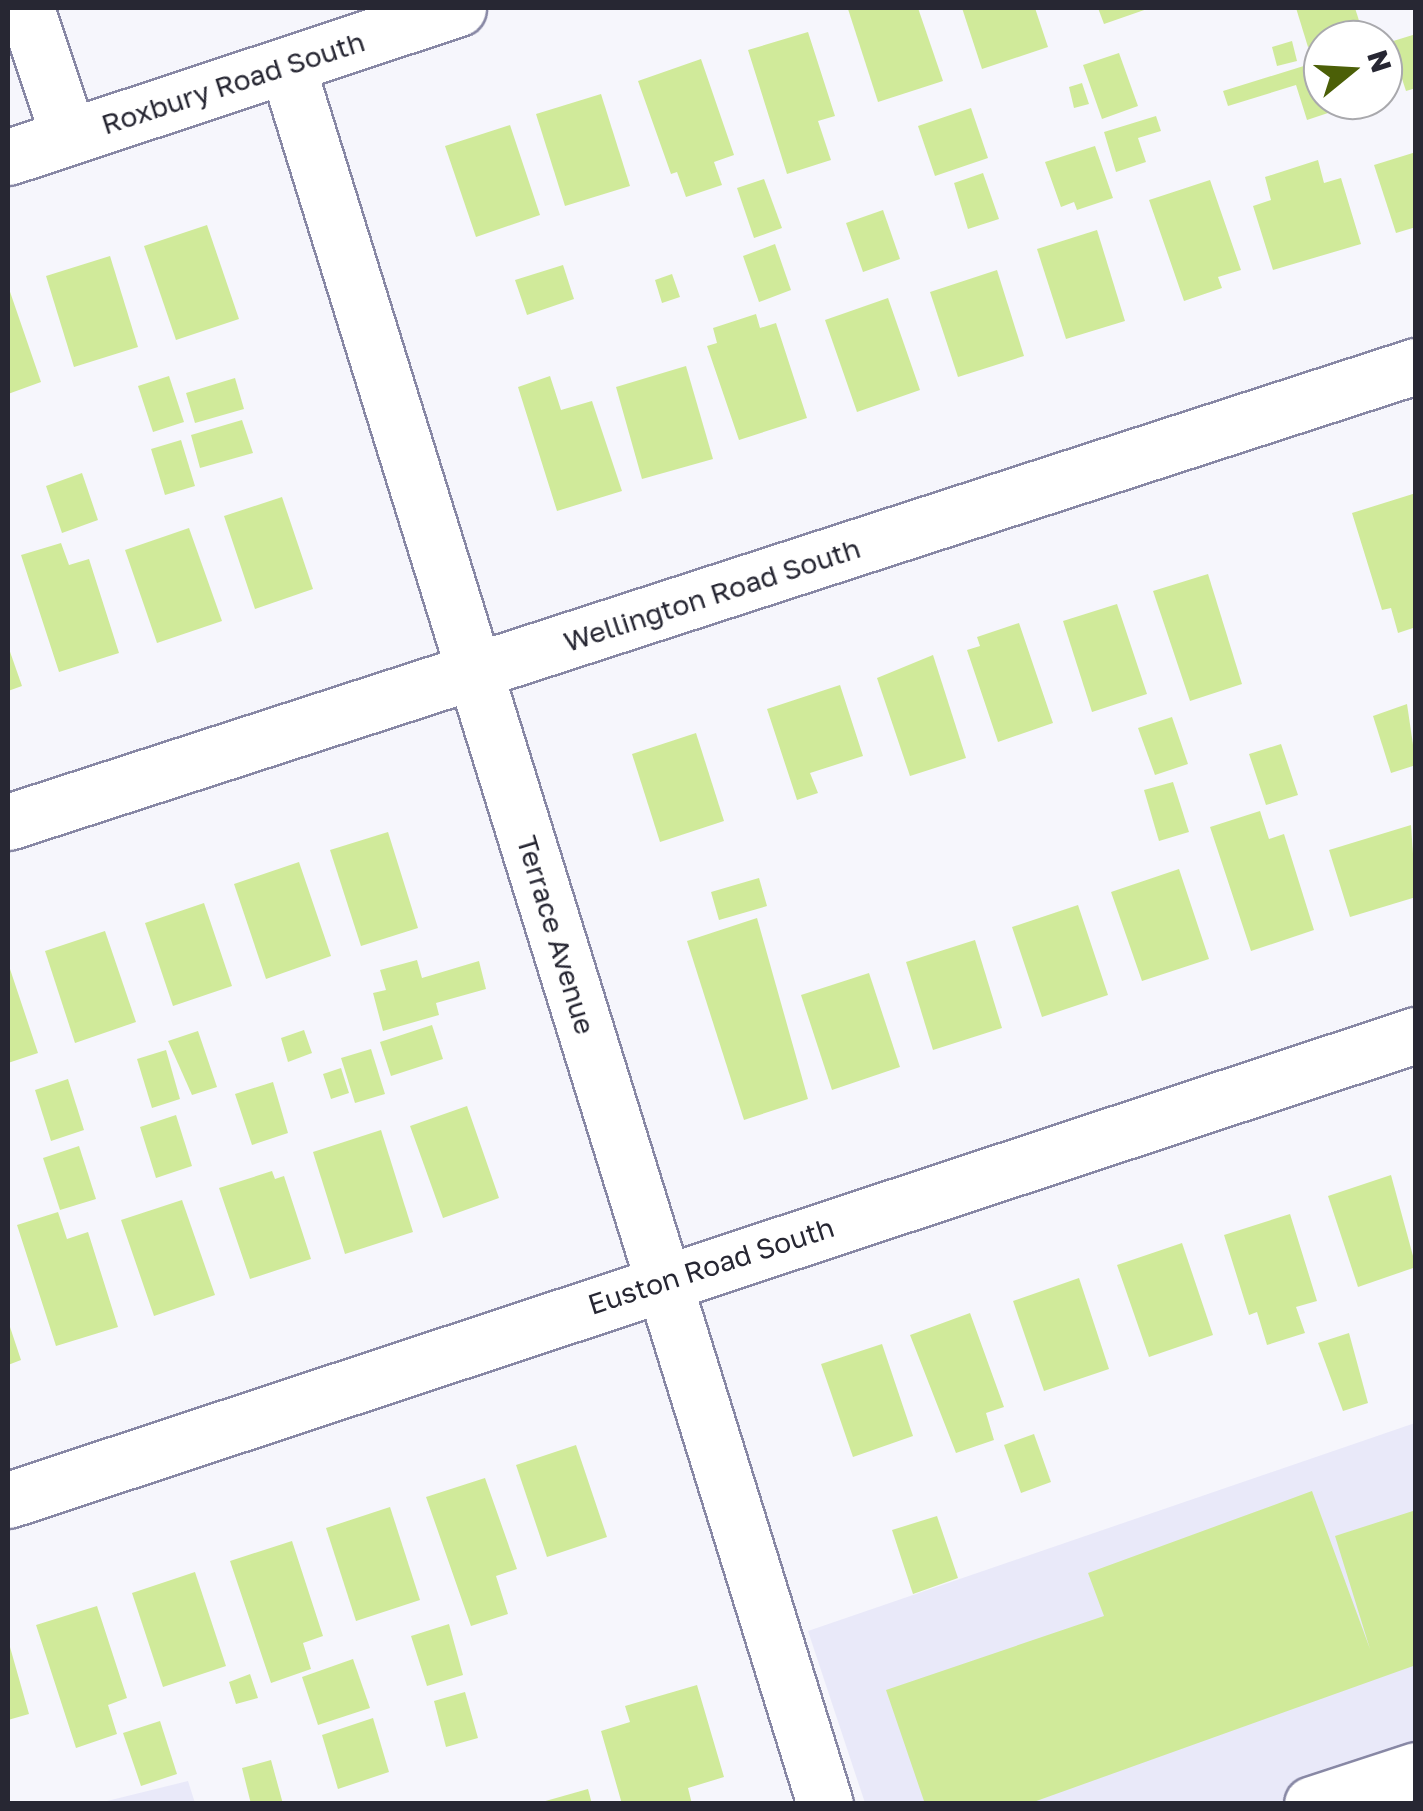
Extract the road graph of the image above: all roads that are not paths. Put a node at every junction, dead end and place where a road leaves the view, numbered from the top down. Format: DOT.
graph roads {
  1 [pos="26,8"];
  2 [pos="458,8"];
  3 [pos="287,66"];
  4 [pos="69,137"];
  5 [pos="8,157"];
  6 [pos="1416,366"];
  7 [pos="475,673"];
  8 [pos="8,822"];
  9 [pos="1416,1035"];
  10 [pos="663,1281"];
  11 [pos="8,1500"];
  12 [pos="1416,1770"];
  13 [pos="825,1804"];
  14 [pos="1312,1804"];
  1 -- 4 [label="street"];
  2 -- 3 [label="street, Roxbury Road South"];
  3 -- 4 [label="street, Roxbury Road South"];
  3 -- 7 [label="street, Terrace Avenue"];
  4 -- 5 [label="street, Roxbury Road South"];
  6 -- 7 [label="street, Wellington Road South"];
  7 -- 8 [label="street, Wellington Road South"];
  7 -- 10 [label="street, Terrace Avenue"];
  9 -- 10 [label="street, Euston Road South"];
  10 -- 11 [label="street, Euston Road South"];
  10 -- 13 [label="street, Terrace Avenue"];
  12 -- 14 [label="street"];
}
